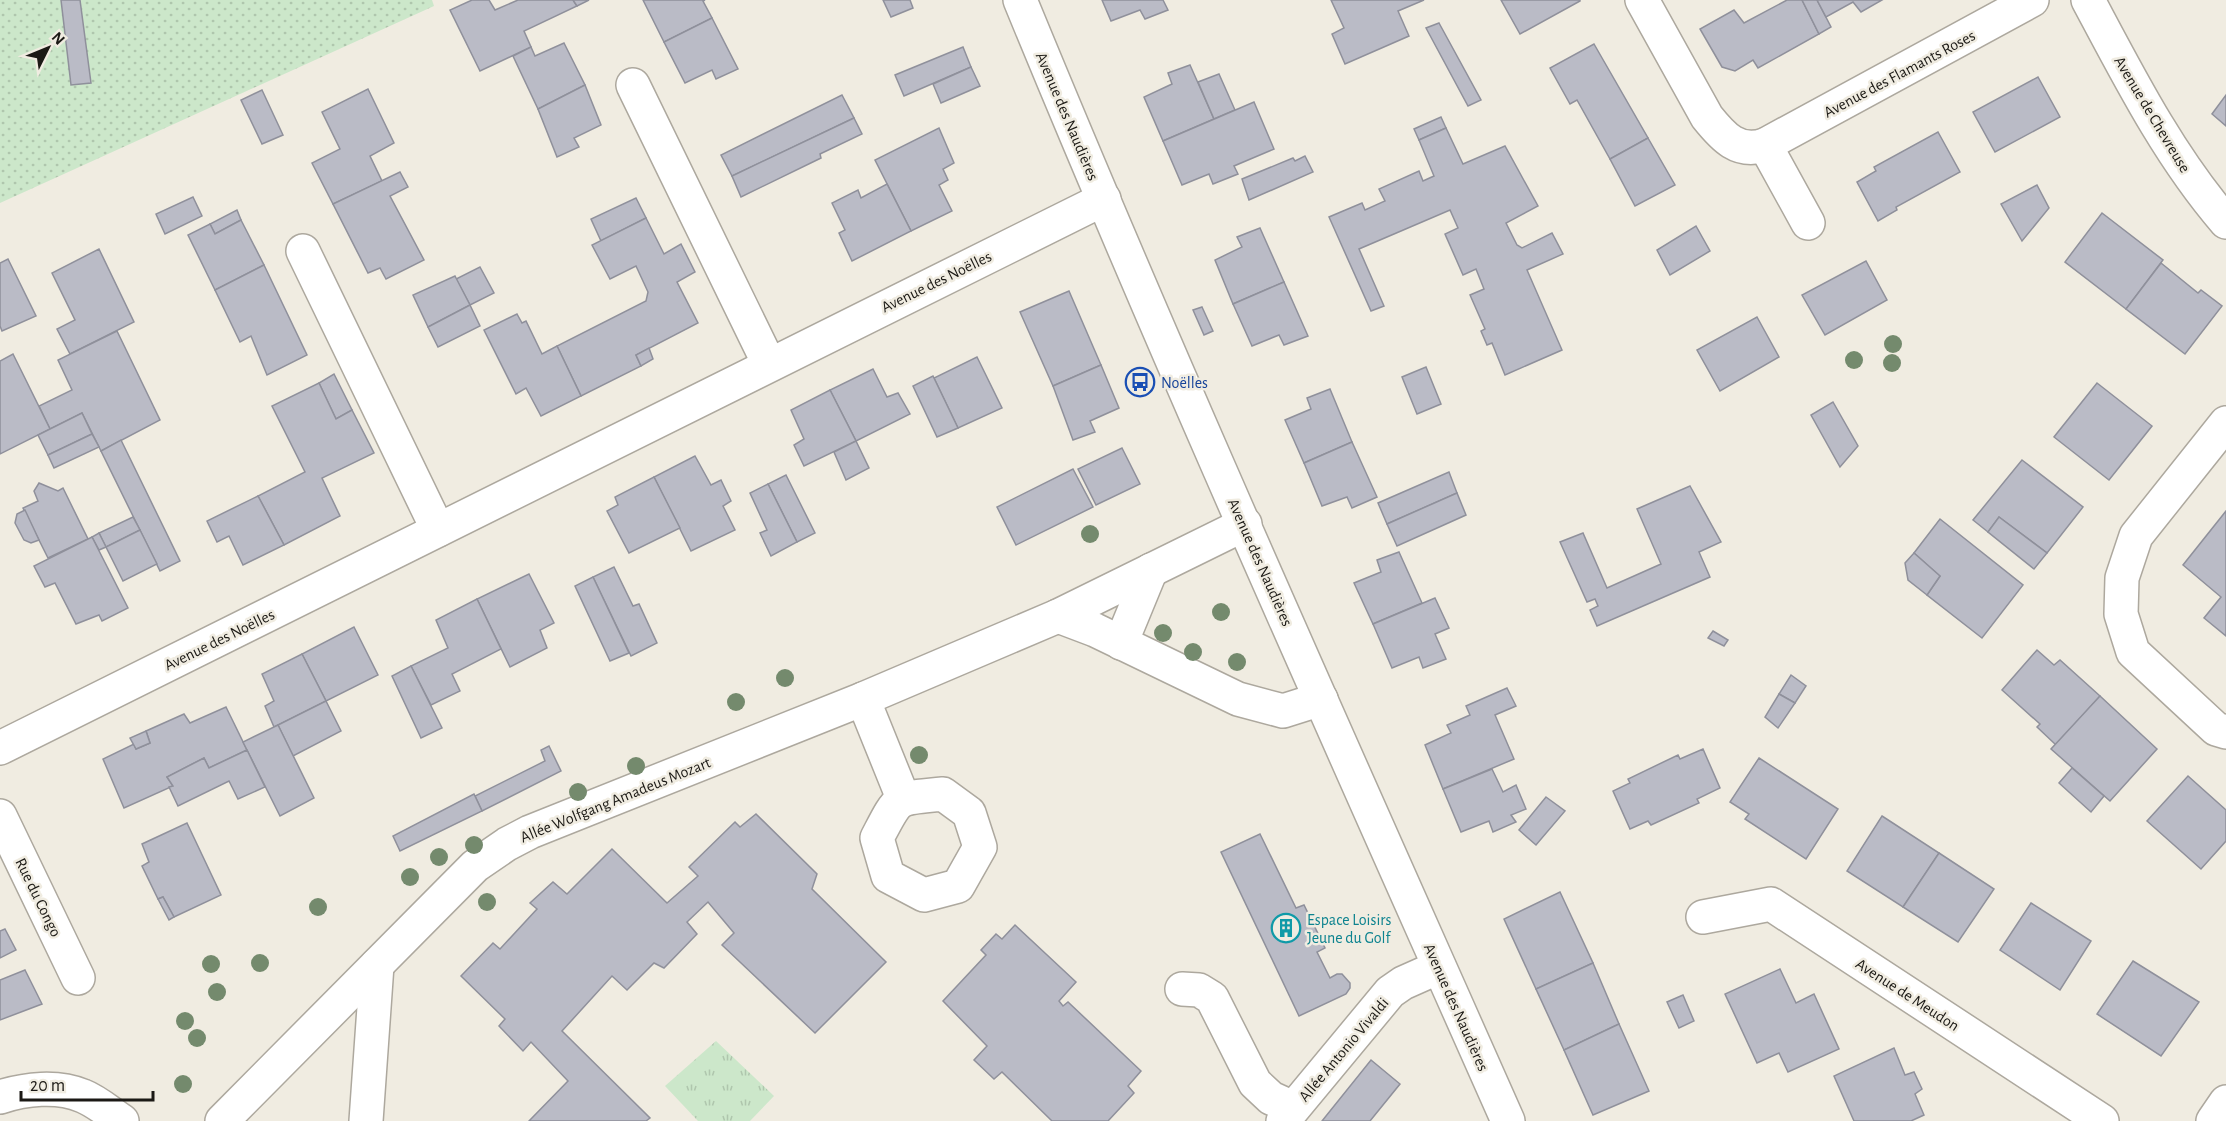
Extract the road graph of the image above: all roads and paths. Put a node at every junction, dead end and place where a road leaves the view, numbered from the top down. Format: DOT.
graph roads {
  1 [pos="1020,0"];
  2 [pos="1642,0"];
  3 [pos="2032,0"];
  4 [pos="2088,0"];
  5 [pos="633,85"];
  6 [pos="1765,145"];
  7 [pos="1104,199"];
  8 [pos="2226,222"];
  9 [pos="1808,223"];
  10 [pos="303,251"];
  11 [pos="769,364"];
  12 [pos="2226,423"];
  13 [pos="1245,525"];
  14 [pos="438,530"];
  15 [pos="1151,570"];
  16 [pos="1058,616"];
  17 [pos="1121,644"];
  18 [pos="863,699"];
  19 [pos="1322,699"];
  20 [pos="2226,732"];
  21 [pos="0,748"];
  22 [pos="903,798"];
  23 [pos="0,816"];
  24 [pos="1703,918"];
  25 [pos="377,965"];
  26 [pos="1439,967"];
  27 [pos="78,978"];
  28 [pos="1182,989"];
  29 [pos="0,1097"];
  30 [pos="1288,1115"];
  31 [pos="122,1121"];
  32 [pos="222,1121"];
  33 [pos="366,1121"];
  34 [pos="1508,1121"];
  35 [pos="2102,1121"];
  1 -- 7 [label="street, Avenue des Naudières"];
  2 -- 6 [label="street, Avenue des Flamants Roses"];
  3 -- 6 [label="street, Avenue des Flamants Roses"];
  4 -- 8 [label="street, Avenue de Chevreuse"];
  5 -- 11 [label="street"];
  6 -- 9 [label="street"];
  7 -- 11 [label="street, Avenue des Noëlles"];
  7 -- 13 [label="street, Avenue des Naudières"];
  10 -- 14 [label="street"];
  11 -- 14 [label="street, Avenue des Noëlles"];
  12 -- 20 [label="street"];
  13 -- 15 [label="street, Allée Wolfgang Amadeus Mozart"];
  13 -- 19 [label="street, Avenue des Naudières"];
  14 -- 21 [label="street, Avenue des Noëlles"];
  15 -- 16 [label="street, Allée Wolfgang Amadeus Mozart"];
  15 -- 17 [label="street"];
  16 -- 17 [label="street"];
  16 -- 18 [label="street, Allée Wolfgang Amadeus Mozart"];
  17 -- 19 [label="street"];
  18 -- 22 [label="street"];
  18 -- 25 [label="street, Allée Wolfgang Amadeus Mozart"];
  19 -- 26 [label="street, Avenue des Naudières"];
  23 -- 27 [label="street, Rue du Congo"];
  24 -- 35 [label="street, Avenue de Meudon"];
  25 -- 32 [label="street, Allée Wolfgang Amadeus Mozart"];
  25 -- 33 [label="street"];
  26 -- 30 [label="street, Allée Antonio Vivaldi"];
  26 -- 34 [label="street, Avenue des Naudières"];
  28 -- 30 [label="street"];
  29 -- 31 [label="street"];
}
